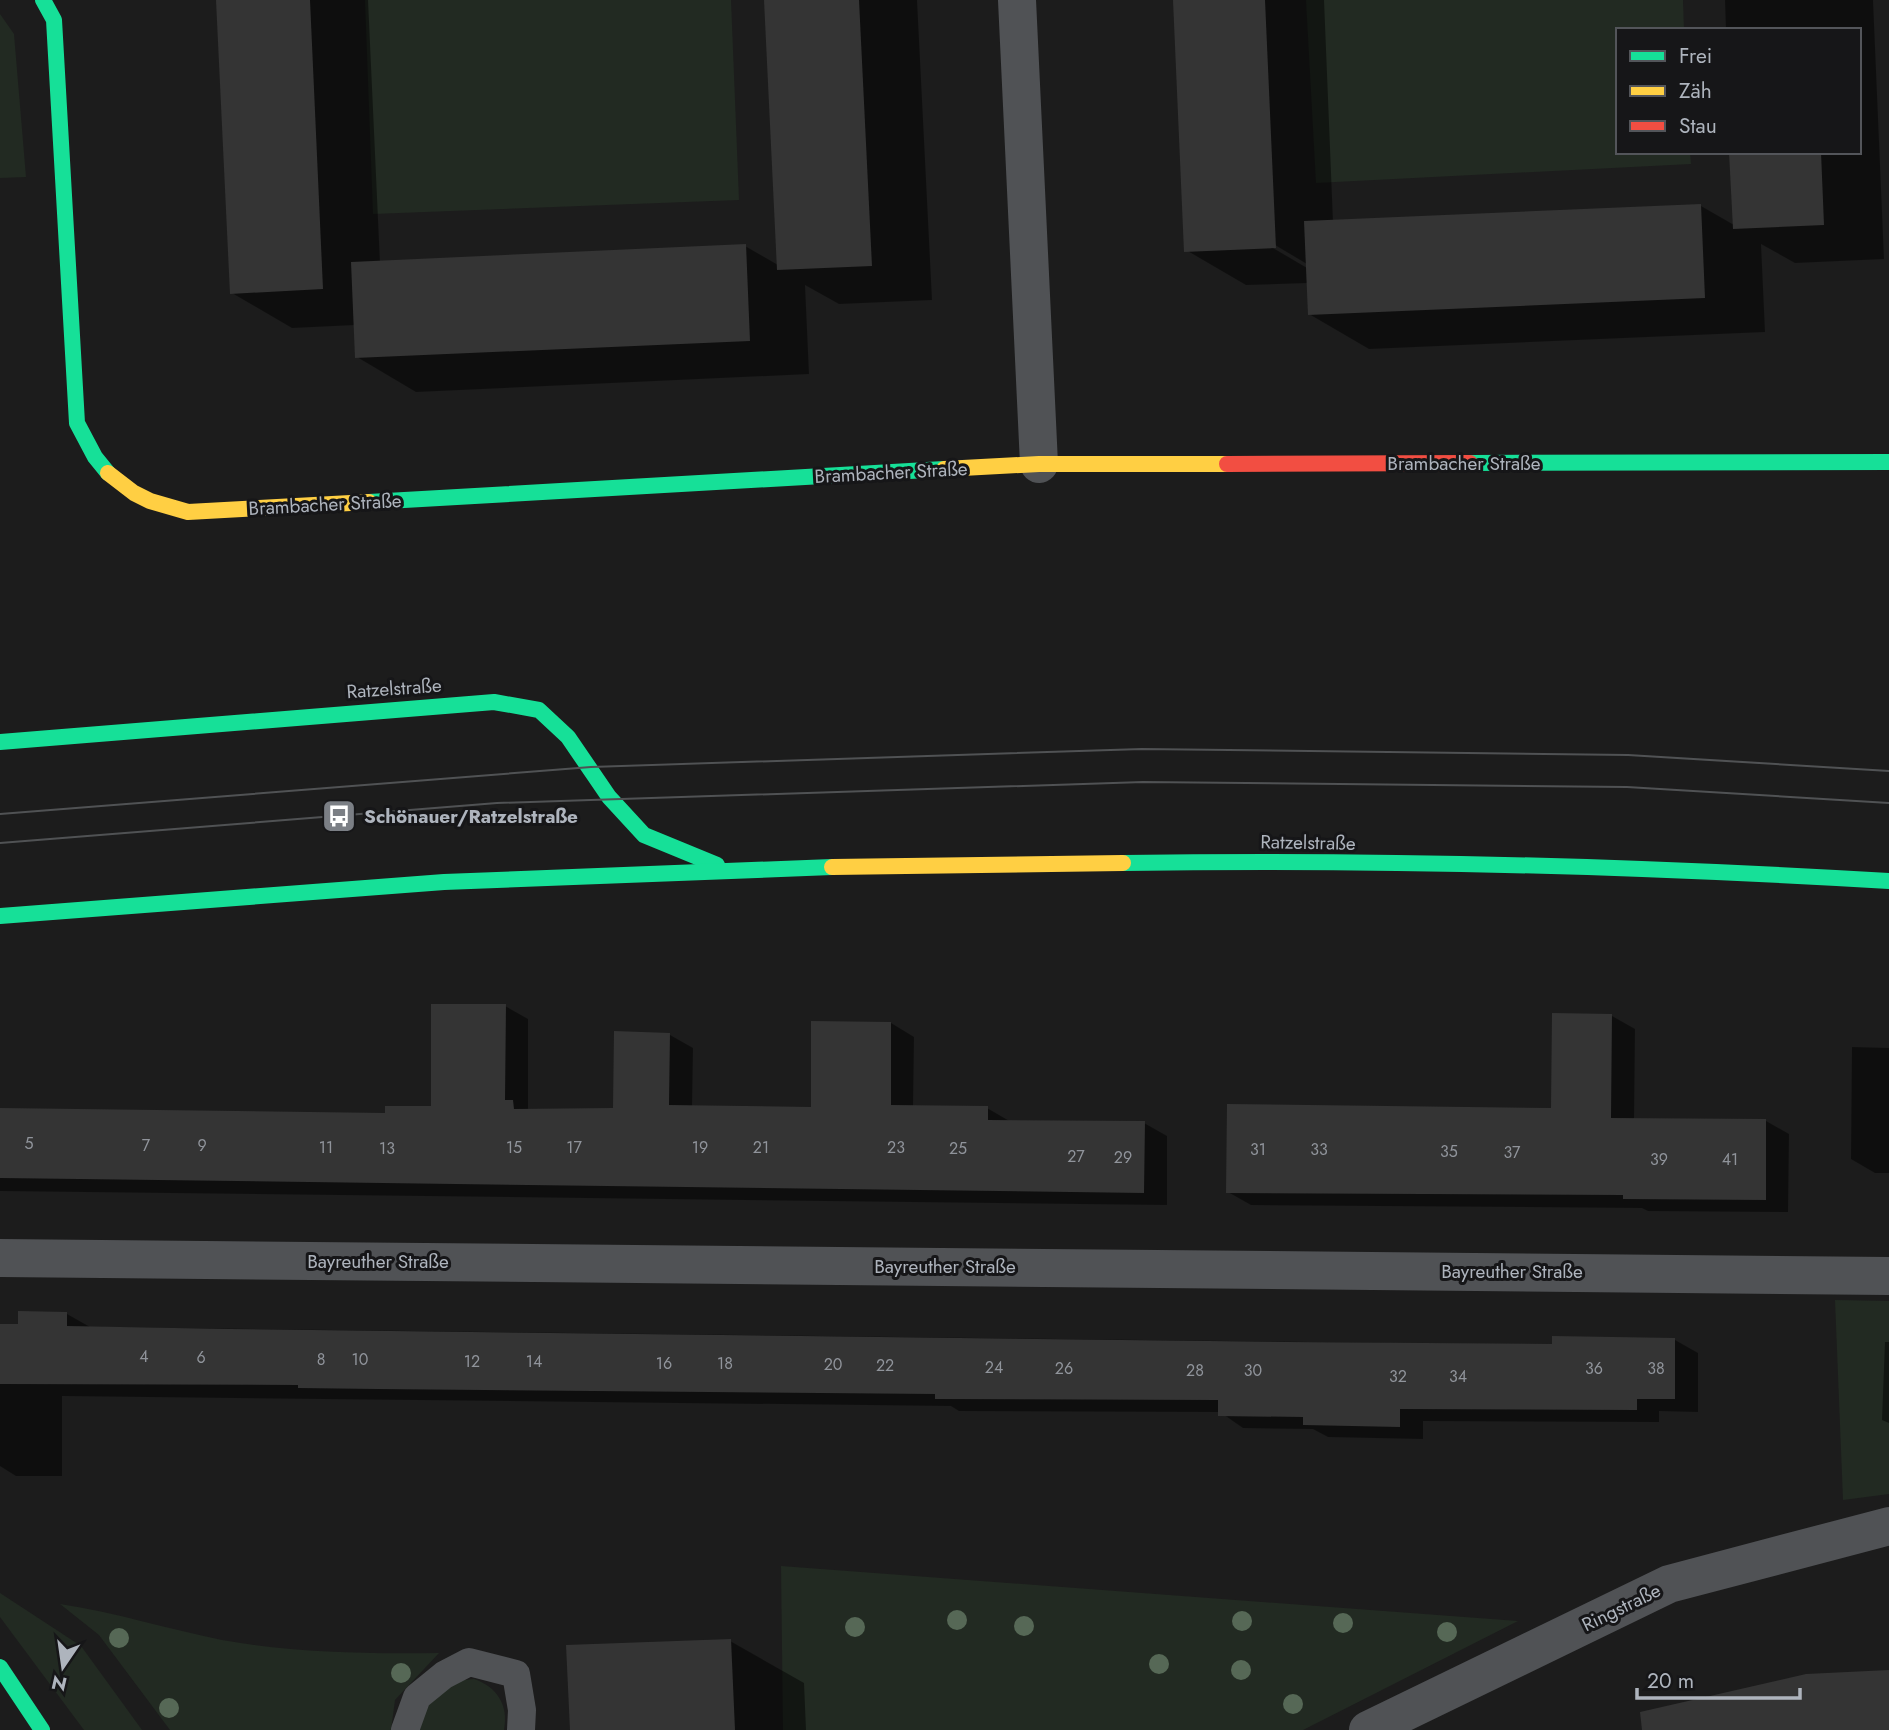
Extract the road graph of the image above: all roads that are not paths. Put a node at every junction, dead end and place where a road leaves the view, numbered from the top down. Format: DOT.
graph roads {
  1 [pos="43,0"];
  2 [pos="1017,0"];
  3 [pos="1889,463"];
  4 [pos="1038,464"];
  5 [pos="0,742"];
  6 [pos="725,869"];
  7 [pos="1889,881"];
  8 [pos="0,916"];
  9 [pos="0,1258"];
  10 [pos="1889,1276"];
  11 [pos="1889,1526"];
  12 [pos="0,1667"];
  13 [pos="42,1730"];
  14 [pos="405,1730"];
  15 [pos="521,1730"];
  16 [pos="1368,1730"];
  1 -- 4 [label="main road, Brambacher Straße"];
  2 -- 4 [label="street"];
  3 -- 4 [label="main road, Brambacher Straße"];
  5 -- 6 [label="main road, Ratzelstraße"];
  6 -- 7 [label="main road, Ratzelstraße"];
  6 -- 8 [label="main road, Ratzelstraße"];
  9 -- 10 [label="street, Bayreuther Straße"];
  11 -- 16 [label="street, Ringstraße"];
  12 -- 13 [label="main road"];
  14 -- 15 [label="lane"];
}
